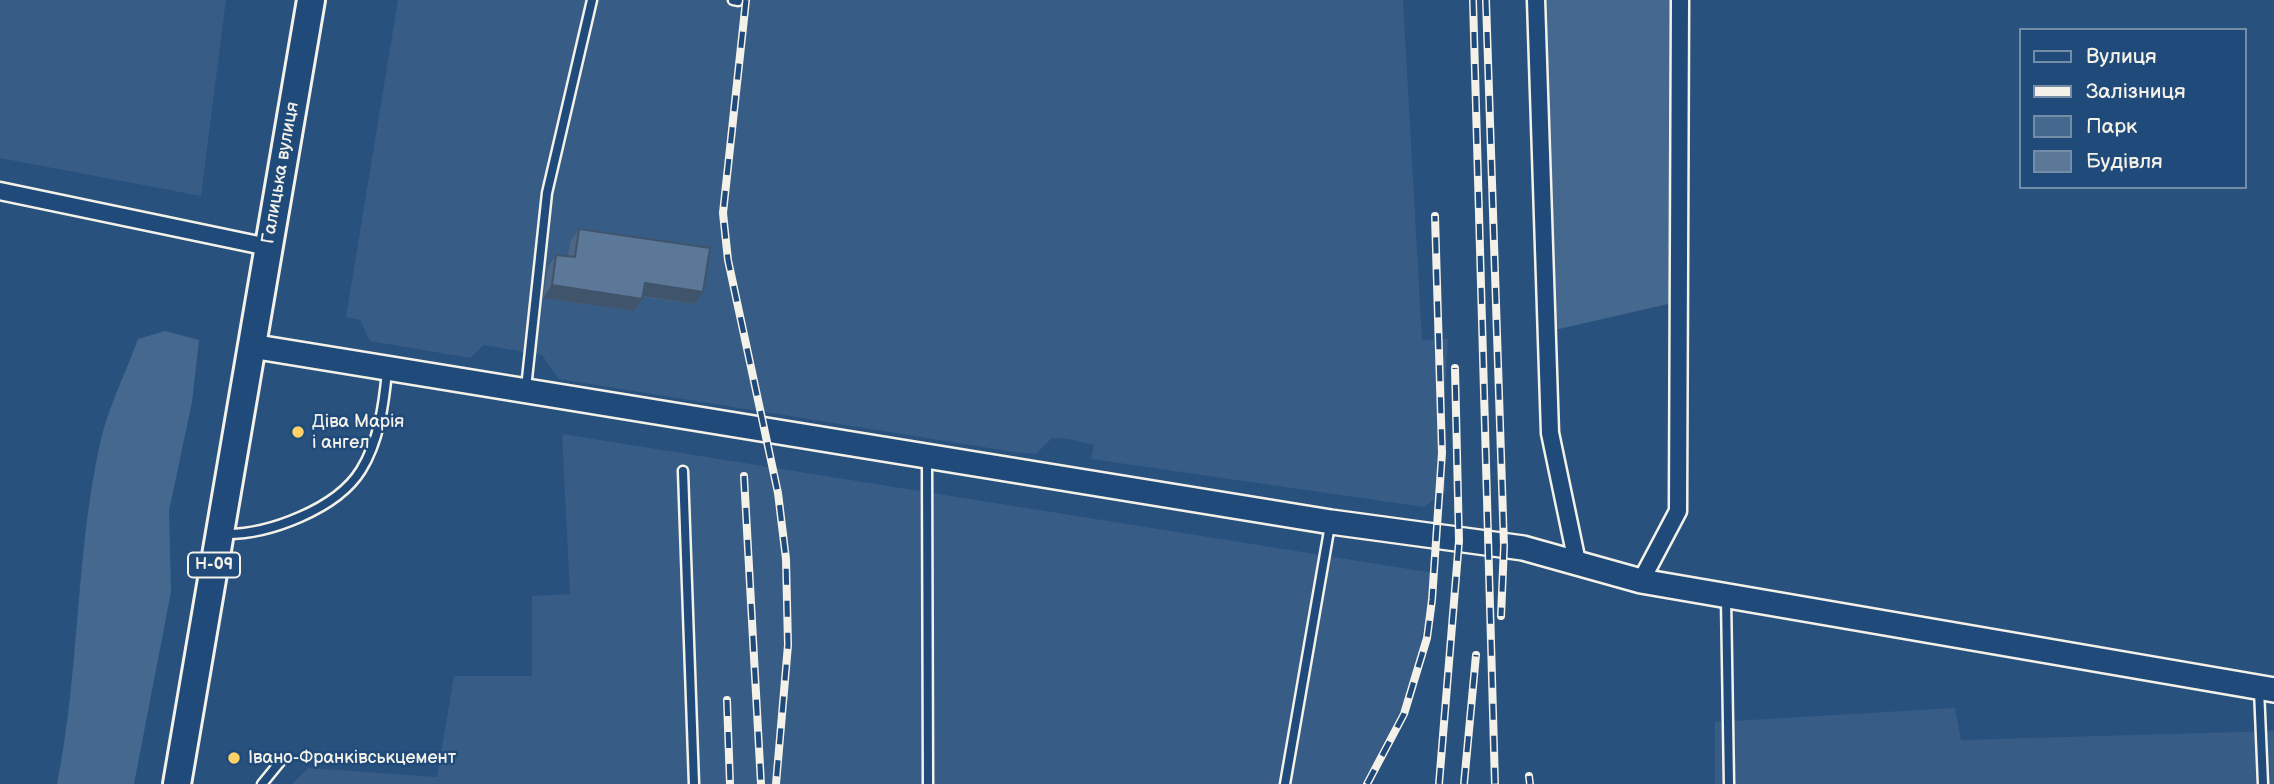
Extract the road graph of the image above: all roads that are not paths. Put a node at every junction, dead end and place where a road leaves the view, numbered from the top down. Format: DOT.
graph roads {
  1 [pos="311,0"];
  2 [pos="592,0"];
  3 [pos="1536,0"];
  4 [pos="1680,0"];
  5 [pos="0,191"];
  6 [pos="268,247"];
  7 [pos="251,346"];
  8 [pos="387,368"];
  9 [pos="525,390"];
  10 [pos="927,457"];
  11 [pos="683,471"];
  12 [pos="1331,523"];
  13 [pos="220,534"];
  14 [pos="1577,562"];
  15 [pos="1642,580"];
  16 [pos="1726,596"];
  17 [pos="2267,689"];
  18 [pos="280,762"];
  19 [pos="177,784"];
  20 [pos="262,784"];
  21 [pos="694,784"];
  22 [pos="928,784"];
  23 [pos="1285,784"];
  24 [pos="1728,784"];
  25 [pos="2263,784"];
  1 -- 6 [label="main road, Галицька вулиця / Н-09"];
  2 -- 9 [label="lane"];
  3 -- 14 [label="street"];
  4 -- 15 [label="street"];
  5 -- 6 [label="street"];
  6 -- 7 [label="main road, Галицька вулиця / Н-09"];
  7 -- 8 [label="street"];
  7 -- 13 [label="main road, Н-09"];
  8 -- 9 [label="street"];
  8 -- 13 [label="lane"];
  9 -- 10 [label="street"];
  10 -- 12 [label="street"];
  10 -- 22 [label="lane"];
  11 -- 21 [label="lane"];
  12 -- 14 [label="street"];
  12 -- 23 [label="lane"];
  13 -- 19 [label="main road, Н-09"];
  14 -- 15 [label="street"];
  15 -- 16 [label="street"];
  16 -- 17 [label="street"];
  16 -- 24 [label="lane"];
  17 -- 25 [label="lane"];
  18 -- 20 [label="lane"];
}
